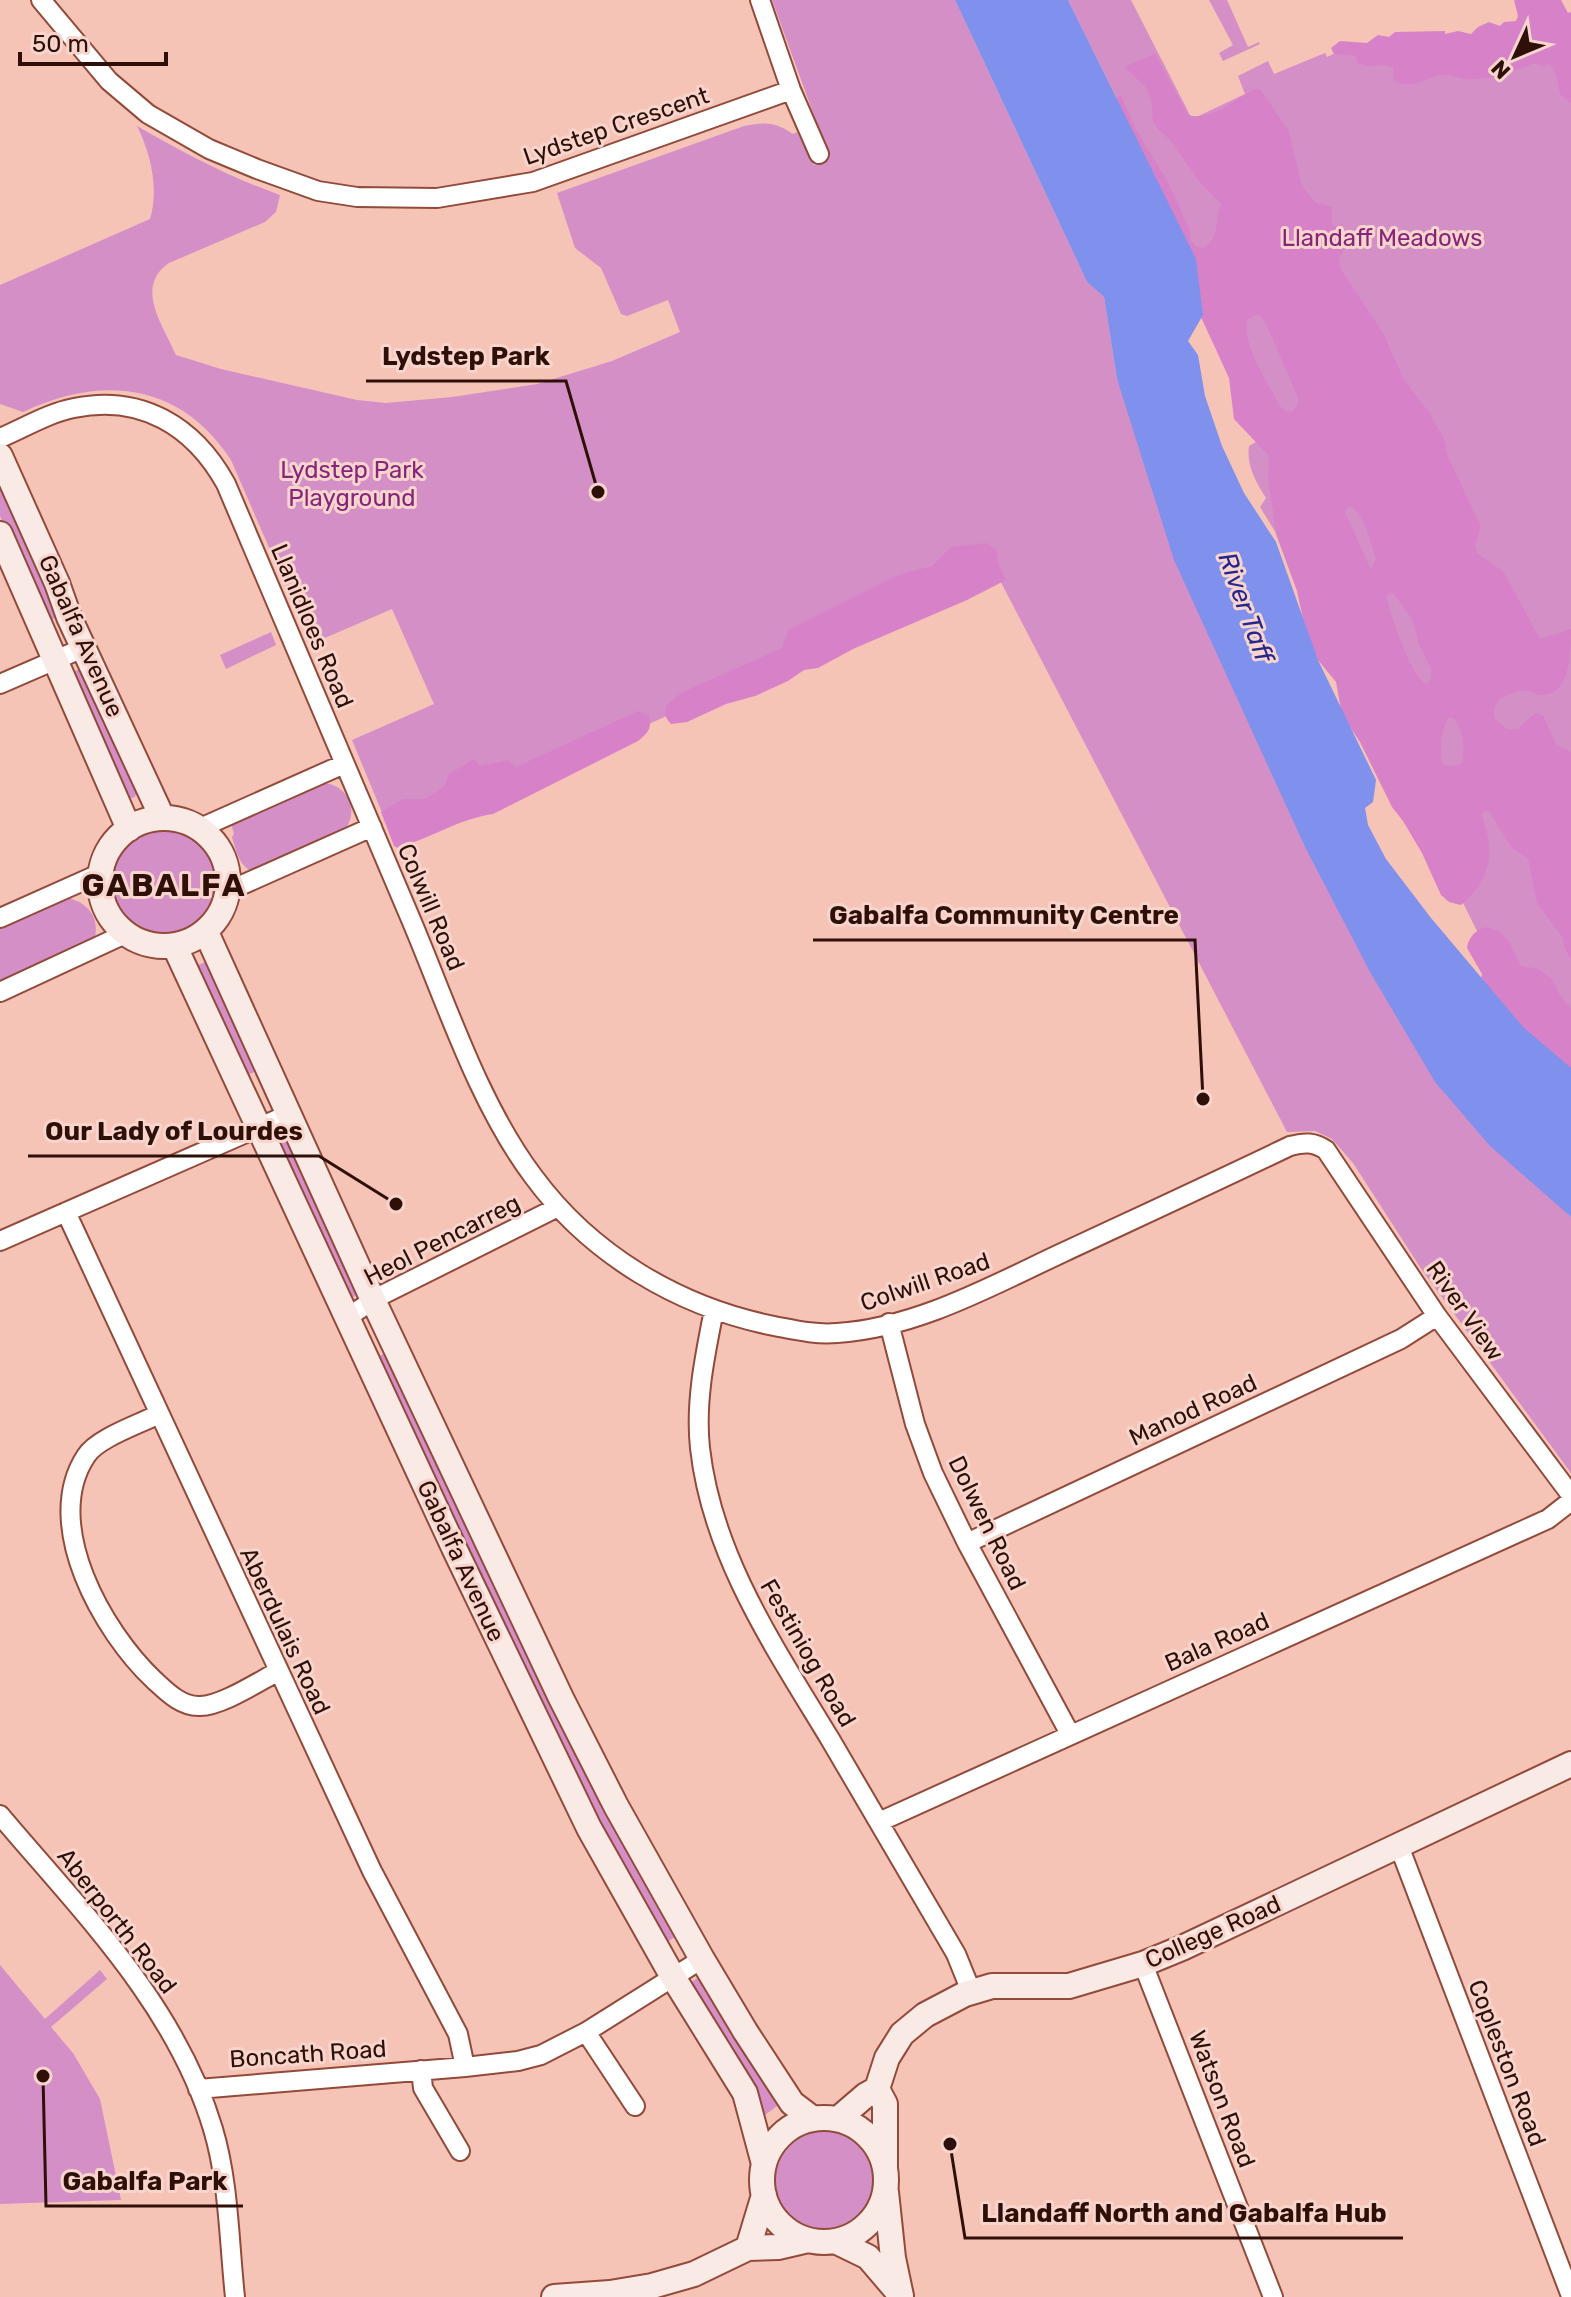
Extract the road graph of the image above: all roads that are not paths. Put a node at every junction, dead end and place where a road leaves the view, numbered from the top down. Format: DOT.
graph roads {
  1 [pos="41,0"];
  2 [pos="760,0"];
  3 [pos="791,90"];
  4 [pos="819,154"];
  5 [pos="0,438"];
  6 [pos="0,456"];
  7 [pos="0,534"];
  8 [pos="83,648"];
  9 [pos="56,659"];
  10 [pos="0,684"];
  11 [pos="344,764"];
  12 [pos="162,817"];
  13 [pos="372,827"];
  14 [pos="129,829"];
  15 [pos="198,829"];
  16 [pos="101,873"];
  17 [pos="226,892"];
  18 [pos="0,918"];
  19 [pos="206,932"];
  20 [pos="127,933"];
  21 [pos="175,947"];
  22 [pos="0,992"];
  23 [pos="287,1115"];
  24 [pos="260,1127"];
  25 [pos="1326,1150"];
  26 [pos="558,1207"];
  27 [pos="66,1212"];
  28 [pos="0,1241"];
  29 [pos="373,1300"];
  30 [pos="714,1310"];
  31 [pos="349,1316"];
  32 [pos="1437,1316"];
  33 [pos="889,1323"];
  34 [pos="159,1414"];
  35 [pos="1571,1498"];
  36 [pos="967,1543"];
  37 [pos="277,1672"];
  38 [pos="1070,1734"];
  39 [pos="1571,1764"];
  40 [pos="0,1815"];
  41 [pos="879,1822"];
  42 [pos="1399,1846"];
  43 [pos="702,1959"];
  44 [pos="1143,1964"];
  45 [pos="673,1977"];
  46 [pos="971,1991"];
  47 [pos="586,2032"];
  48 [pos="465,2067"];
  49 [pos="421,2070"];
  50 [pos="198,2089"];
  51 [pos="877,2089"];
  52 [pos="635,2106"];
  53 [pos="813,2119"];
  54 [pos="838,2119"];
  55 [pos="460,2151"];
  56 [pos="764,2164"];
  57 [pos="886,2178"];
  58 [pos="764,2195"];
  59 [pos="808,2240"];
  60 [pos="835,2241"];
  61 [pos="748,2248"];
  62 [pos="1571,2296"];
  63 [pos="235,2297"];
  64 [pos="554,2297"];
  65 [pos="902,2297"];
  66 [pos="1273,2297"];
  1 -- 3 [label="street, Lydstep Crescent"];
  2 -- 3 [label="street"];
  3 -- 4 [label="street"];
  5 -- 11 [label="street, Llanidloes Road"];
  6 -- 8 [label="street, Gabalfa Avenue"];
  7 -- 9 [label="street, Gabalfa Avenue"];
  8 -- 9 [label="street"];
  8 -- 12 [label="street, Gabalfa Avenue"];
  9 -- 10 [label="street"];
  9 -- 14 [label="street, Gabalfa Avenue"];
  11 -- 13 [label="street, Colwill Road"];
  11 -- 15 [label="street"];
  12 -- 14 [label="street"];
  12 -- 15 [label="street"];
  13 -- 17 [label="street"];
  13 -- 26 [label="street, Colwill Road"];
  14 -- 16 [label="street"];
  15 -- 17 [label="street"];
  16 -- 18 [label="street"];
  16 -- 20 [label="street"];
  17 -- 19 [label="street"];
  19 -- 21 [label="street"];
  19 -- 23 [label="street, Gabalfa Avenue"];
  20 -- 21 [label="street"];
  20 -- 22 [label="street"];
  21 -- 24 [label="street, Gabalfa Avenue"];
  23 -- 24 [label="street"];
  23 -- 29 [label="street, Gabalfa Avenue"];
  24 -- 27 [label="street"];
  24 -- 31 [label="street, Gabalfa Avenue"];
  25 -- 32 [label="street, River View"];
  25 -- 33 [label="street, Colwill Road"];
  26 -- 29 [label="street, Heol Pencarreg"];
  26 -- 30 [label="street, Colwill Road"];
  27 -- 28 [label="street"];
  27 -- 34 [label="street, Aberdulais Road"];
  29 -- 31 [label="street, Heol Pencarreg"];
  29 -- 43 [label="street, Gabalfa Avenue"];
  30 -- 33 [label="street, Colwill Road"];
  30 -- 41 [label="street, Festiniog Road"];
  31 -- 45 [label="street, Gabalfa Avenue"];
  32 -- 35 [label="street, River View"];
  32 -- 36 [label="street, Manod Road"];
  33 -- 36 [label="street, Dolwen Road"];
  34 -- 37 [label="street, Aberdulais Road"];
  34 -- 37 [label="street"];
  35 -- 38 [label="street, Bala Road"];
  36 -- 38 [label="street, Dolwen Road"];
  37 -- 48 [label="street, Aberdulais Road"];
  38 -- 41 [label="street, Bala Road"];
  39 -- 42 [label="street, College Road"];
  40 -- 50 [label="street, Aberporth Road"];
  41 -- 46 [label="street, Festiniog Road"];
  42 -- 44 [label="street, College Road"];
  42 -- 62 [label="street, Copleston Road"];
  43 -- 45 [label="street, Boncath Road"];
  43 -- 53 [label="street, Gabalfa Avenue"];
  44 -- 46 [label="street, College Road"];
  44 -- 66 [label="street, Watson Road"];
  45 -- 47 [label="street, Boncath Road"];
  45 -- 56 [label="street, Gabalfa Avenue"];
  46 -- 51 [label="street, College Road"];
  47 -- 48 [label="street, Boncath Road"];
  47 -- 52 [label="street"];
  48 -- 49 [label="street, Boncath Road"];
  49 -- 50 [label="street, Boncath Road"];
  49 -- 55 [label="street, Boncath Road"];
  50 -- 63 [label="street, Aberporth Road"];
  51 -- 54 [label="street"];
  51 -- 57 [label="street"];
  53 -- 54 [label="street"];
  53 -- 56 [label="street"];
  54 -- 57 [label="street"];
  56 -- 58 [label="street"];
  57 -- 60 [label="street"];
  57 -- 65 [label="street"];
  58 -- 59 [label="street"];
  58 -- 61 [label="street"];
  59 -- 60 [label="street"];
  59 -- 61 [label="street"];
  60 -- 65 [label="street"];
  61 -- 64 [label="street"];
}
